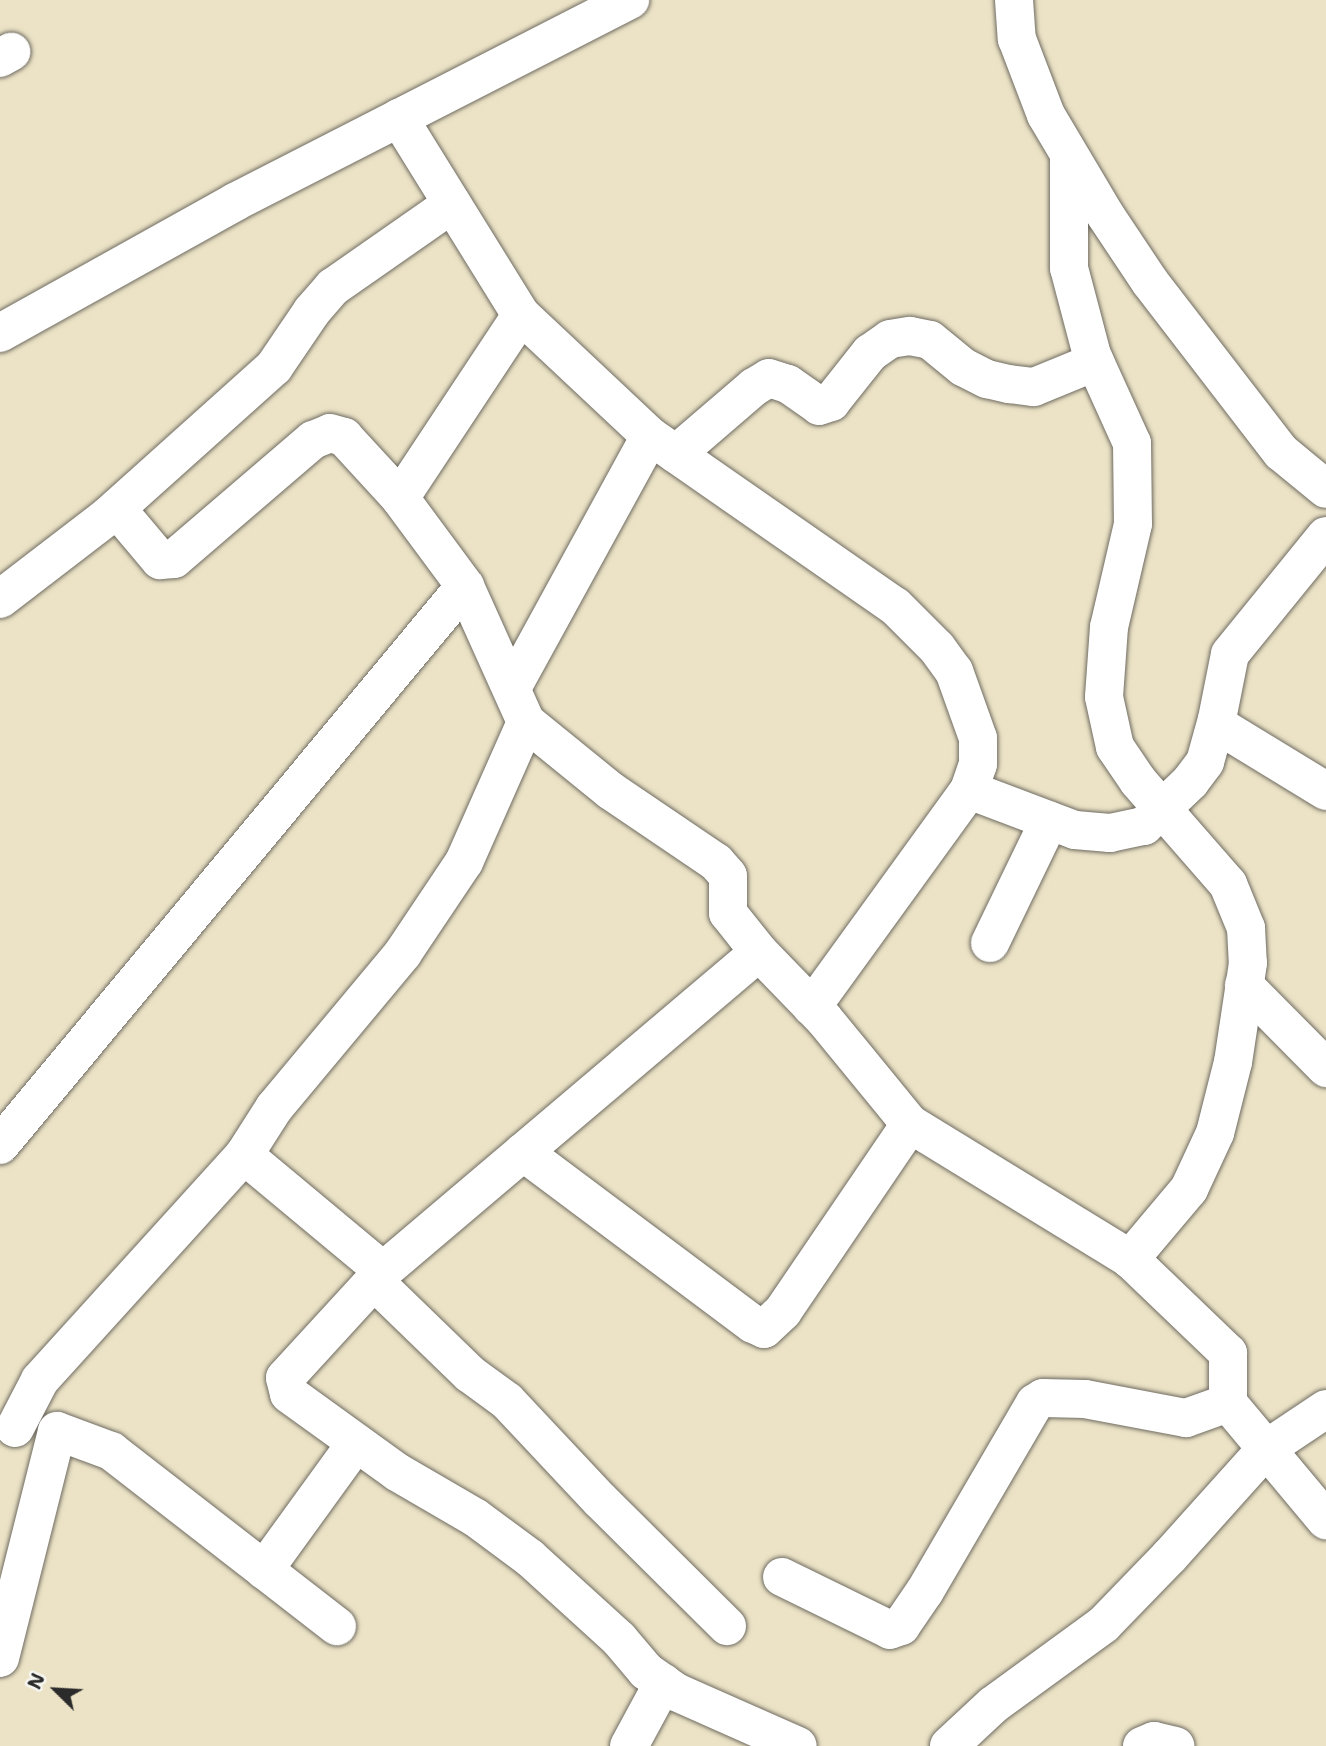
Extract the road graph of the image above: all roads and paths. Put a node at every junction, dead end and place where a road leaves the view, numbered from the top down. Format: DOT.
graph roads {
  1 [pos="630,0"];
  2 [pos="1014,0"];
  3 [pos="399,118"];
  4 [pos="1069,156"];
  5 [pos="452,204"];
  6 [pos="521,315"];
  7 [pos="0,332"];
  8 [pos="1095,362"];
  9 [pos="663,445"];
  10 [pos="1326,489"];
  11 [pos="400,498"];
  12 [pos="117,509"];
  13 [pos="1326,536"];
  14 [pos="466,586"];
  15 [pos="0,599"];
  16 [pos="519,705"];
  17 [pos="1226,730"];
  18 [pos="969,790"];
  19 [pos="1326,791"];
  20 [pos="1163,809"];
  21 [pos="1049,821"];
  22 [pos="990,943"];
  23 [pos="759,952"];
  24 [pos="1244,985"];
  25 [pos="812,1007"];
  26 [pos="1326,1068"];
  27 [pos="910,1124"];
  28 [pos="0,1145"];
  29 [pos="523,1152"];
  30 [pos="244,1155"];
  31 [pos="1130,1259"];
  32 [pos="378,1276"];
  33 [pos="1228,1403"];
  34 [pos="1326,1409"];
  35 [pos="7,1425"];
  36 [pos="57,1431"];
  37 [pos="356,1443"];
  38 [pos="1266,1449"];
  39 [pos="1326,1520"];
  40 [pos="264,1570"];
  41 [pos="782,1577"];
  42 [pos="337,1626"];
  43 [pos="727,1626"];
  44 [pos="0,1658"];
  45 [pos="663,1683"];
  46 [pos="959,1743"];
  47 [pos="629,1746"];
  48 [pos="797,1746"];
  49 [pos="1142,1746"];
  50 [pos="1175,1746"];
  1 -- 3 [label="street"];
  2 -- 4 [label="street"];
  3 -- 5 [label="street"];
  3 -- 7 [label="street"];
  4 -- 8 [label="street"];
  4 -- 10 [label="street"];
  5 -- 6 [label="street"];
  5 -- 12 [label="street"];
  6 -- 9 [label="street"];
  6 -- 11 [label="street"];
  8 -- 9 [label="street"];
  8 -- 20 [label="street"];
  9 -- 16 [label="street"];
  9 -- 18 [label="street"];
  11 -- 12 [label="street"];
  11 -- 14 [label="street"];
  12 -- 15 [label="street"];
  13 -- 20 [label="street"];
  14 -- 16 [label="street"];
  14 -- 28 [label="street"];
  16 -- 23 [label="street"];
  16 -- 30 [label="street"];
  17 -- 19 [label="street"];
  18 -- 21 [label="street"];
  18 -- 25 [label="street"];
  20 -- 21 [label="street"];
  20 -- 24 [label="street"];
  21 -- 22 [label="street"];
  23 -- 25 [label="street"];
  23 -- 29 [label="street"];
  24 -- 26 [label="street"];
  24 -- 31 [label="street"];
  25 -- 27 [label="street"];
  27 -- 29 [label="street"];
  27 -- 31 [label="street"];
  29 -- 32 [label="street"];
  30 -- 32 [label="street"];
  30 -- 35 [label="street"];
  31 -- 33 [label="street"];
  32 -- 37 [label="street"];
  32 -- 43 [label="street"];
  33 -- 38 [label="street"];
  33 -- 41 [label="street"];
  34 -- 38 [label="street"];
  35 -- 36 [label="street"];
  36 -- 40 [label="street"];
  36 -- 44 [label="street"];
  37 -- 40 [label="street"];
  37 -- 45 [label="street"];
  38 -- 39 [label="street"];
  38 -- 46 [label="street"];
  40 -- 42 [label="street"];
  45 -- 47 [label="street"];
  45 -- 48 [label="street"];
  49 -- 50 [label="street"];
}
